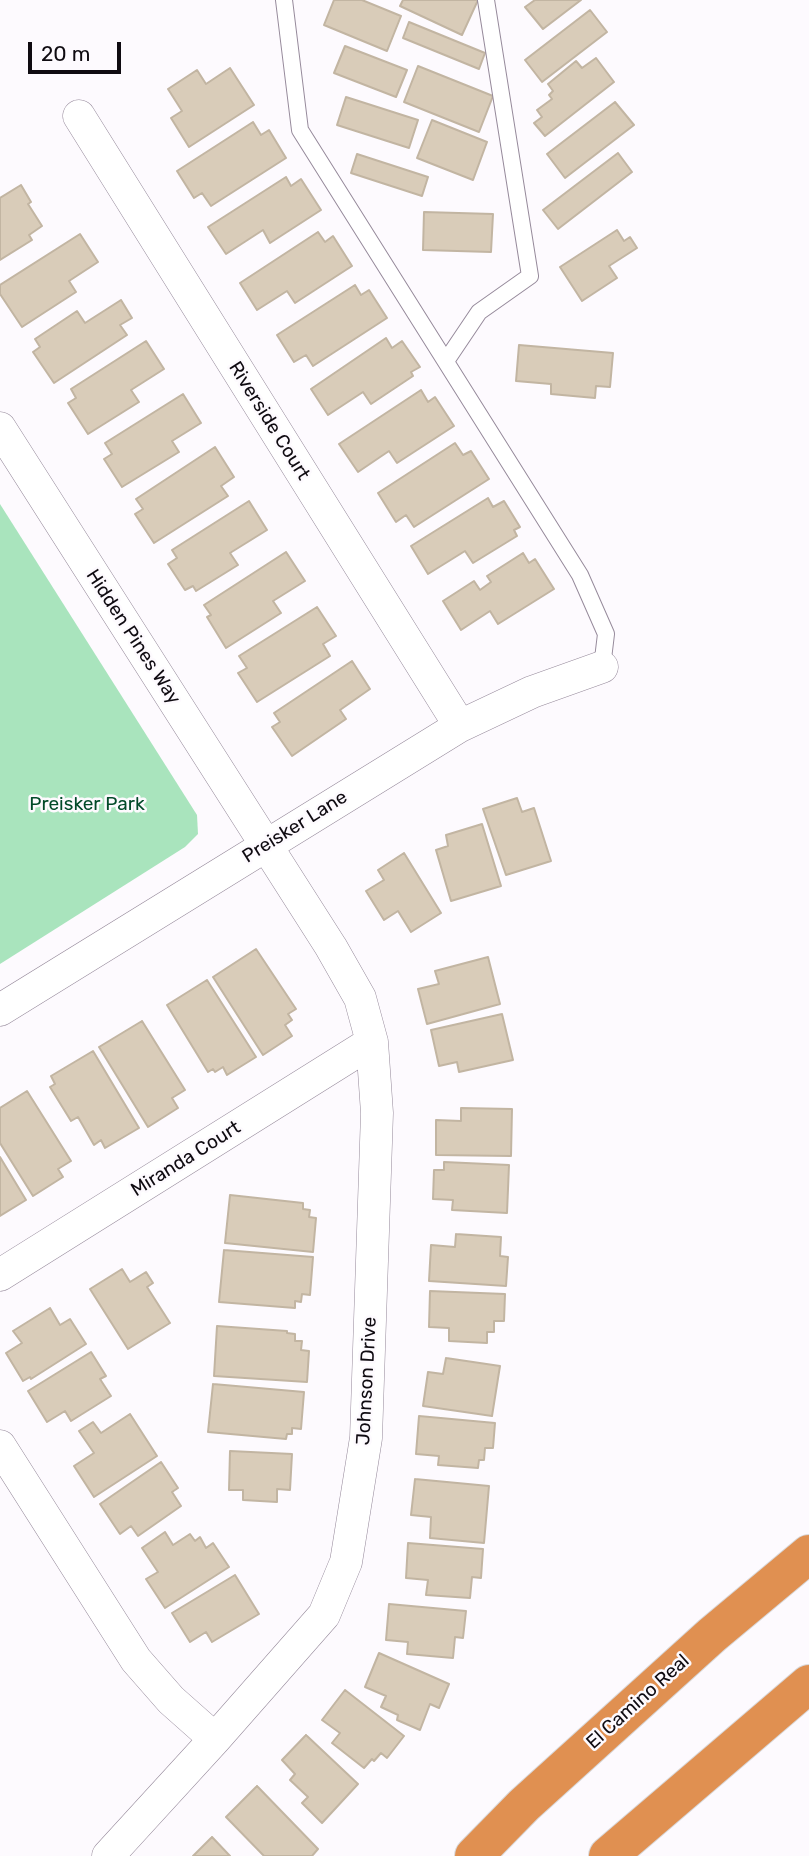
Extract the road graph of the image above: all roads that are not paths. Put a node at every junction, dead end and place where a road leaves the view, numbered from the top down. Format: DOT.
graph roads {
  1 [pos="284,0"];
  2 [pos="486,0"];
  3 [pos="79,116"];
  4 [pos="446,361"];
  5 [pos="0,428"];
  6 [pos="602,667"];
  7 [pos="460,726"];
  8 [pos="267,845"];
  9 [pos="0,1010"];
  10 [pos="372,1042"];
  11 [pos="0,1275"];
  12 [pos="0,1446"];
  13 [pos="809,1554"];
  14 [pos="809,1684"];
  15 [pos="215,1739"];
  16 [pos="108,1856"];
  17 [pos="474,1856"];
  18 [pos="608,1856"];
  1 -- 4 [label="lane"];
  2 -- 4 [label="lane"];
  3 -- 7 [label="street, Riverside Court"];
  4 -- 6 [label="lane"];
  5 -- 8 [label="street, Hidden Pines Way"];
  6 -- 7 [label="street, Preisker Lane"];
  7 -- 8 [label="street, Preisker Lane"];
  8 -- 9 [label="street, Preisker Lane"];
  8 -- 10 [label="street, Johnson Drive"];
  10 -- 11 [label="street, Miranda Court"];
  10 -- 15 [label="street, Johnson Drive"];
  12 -- 15 [label="street"];
  13 -- 17 [label="highway, El Camino Real"];
  14 -- 18 [label="highway"];
  15 -- 16 [label="street, Johnson Drive"];
}
